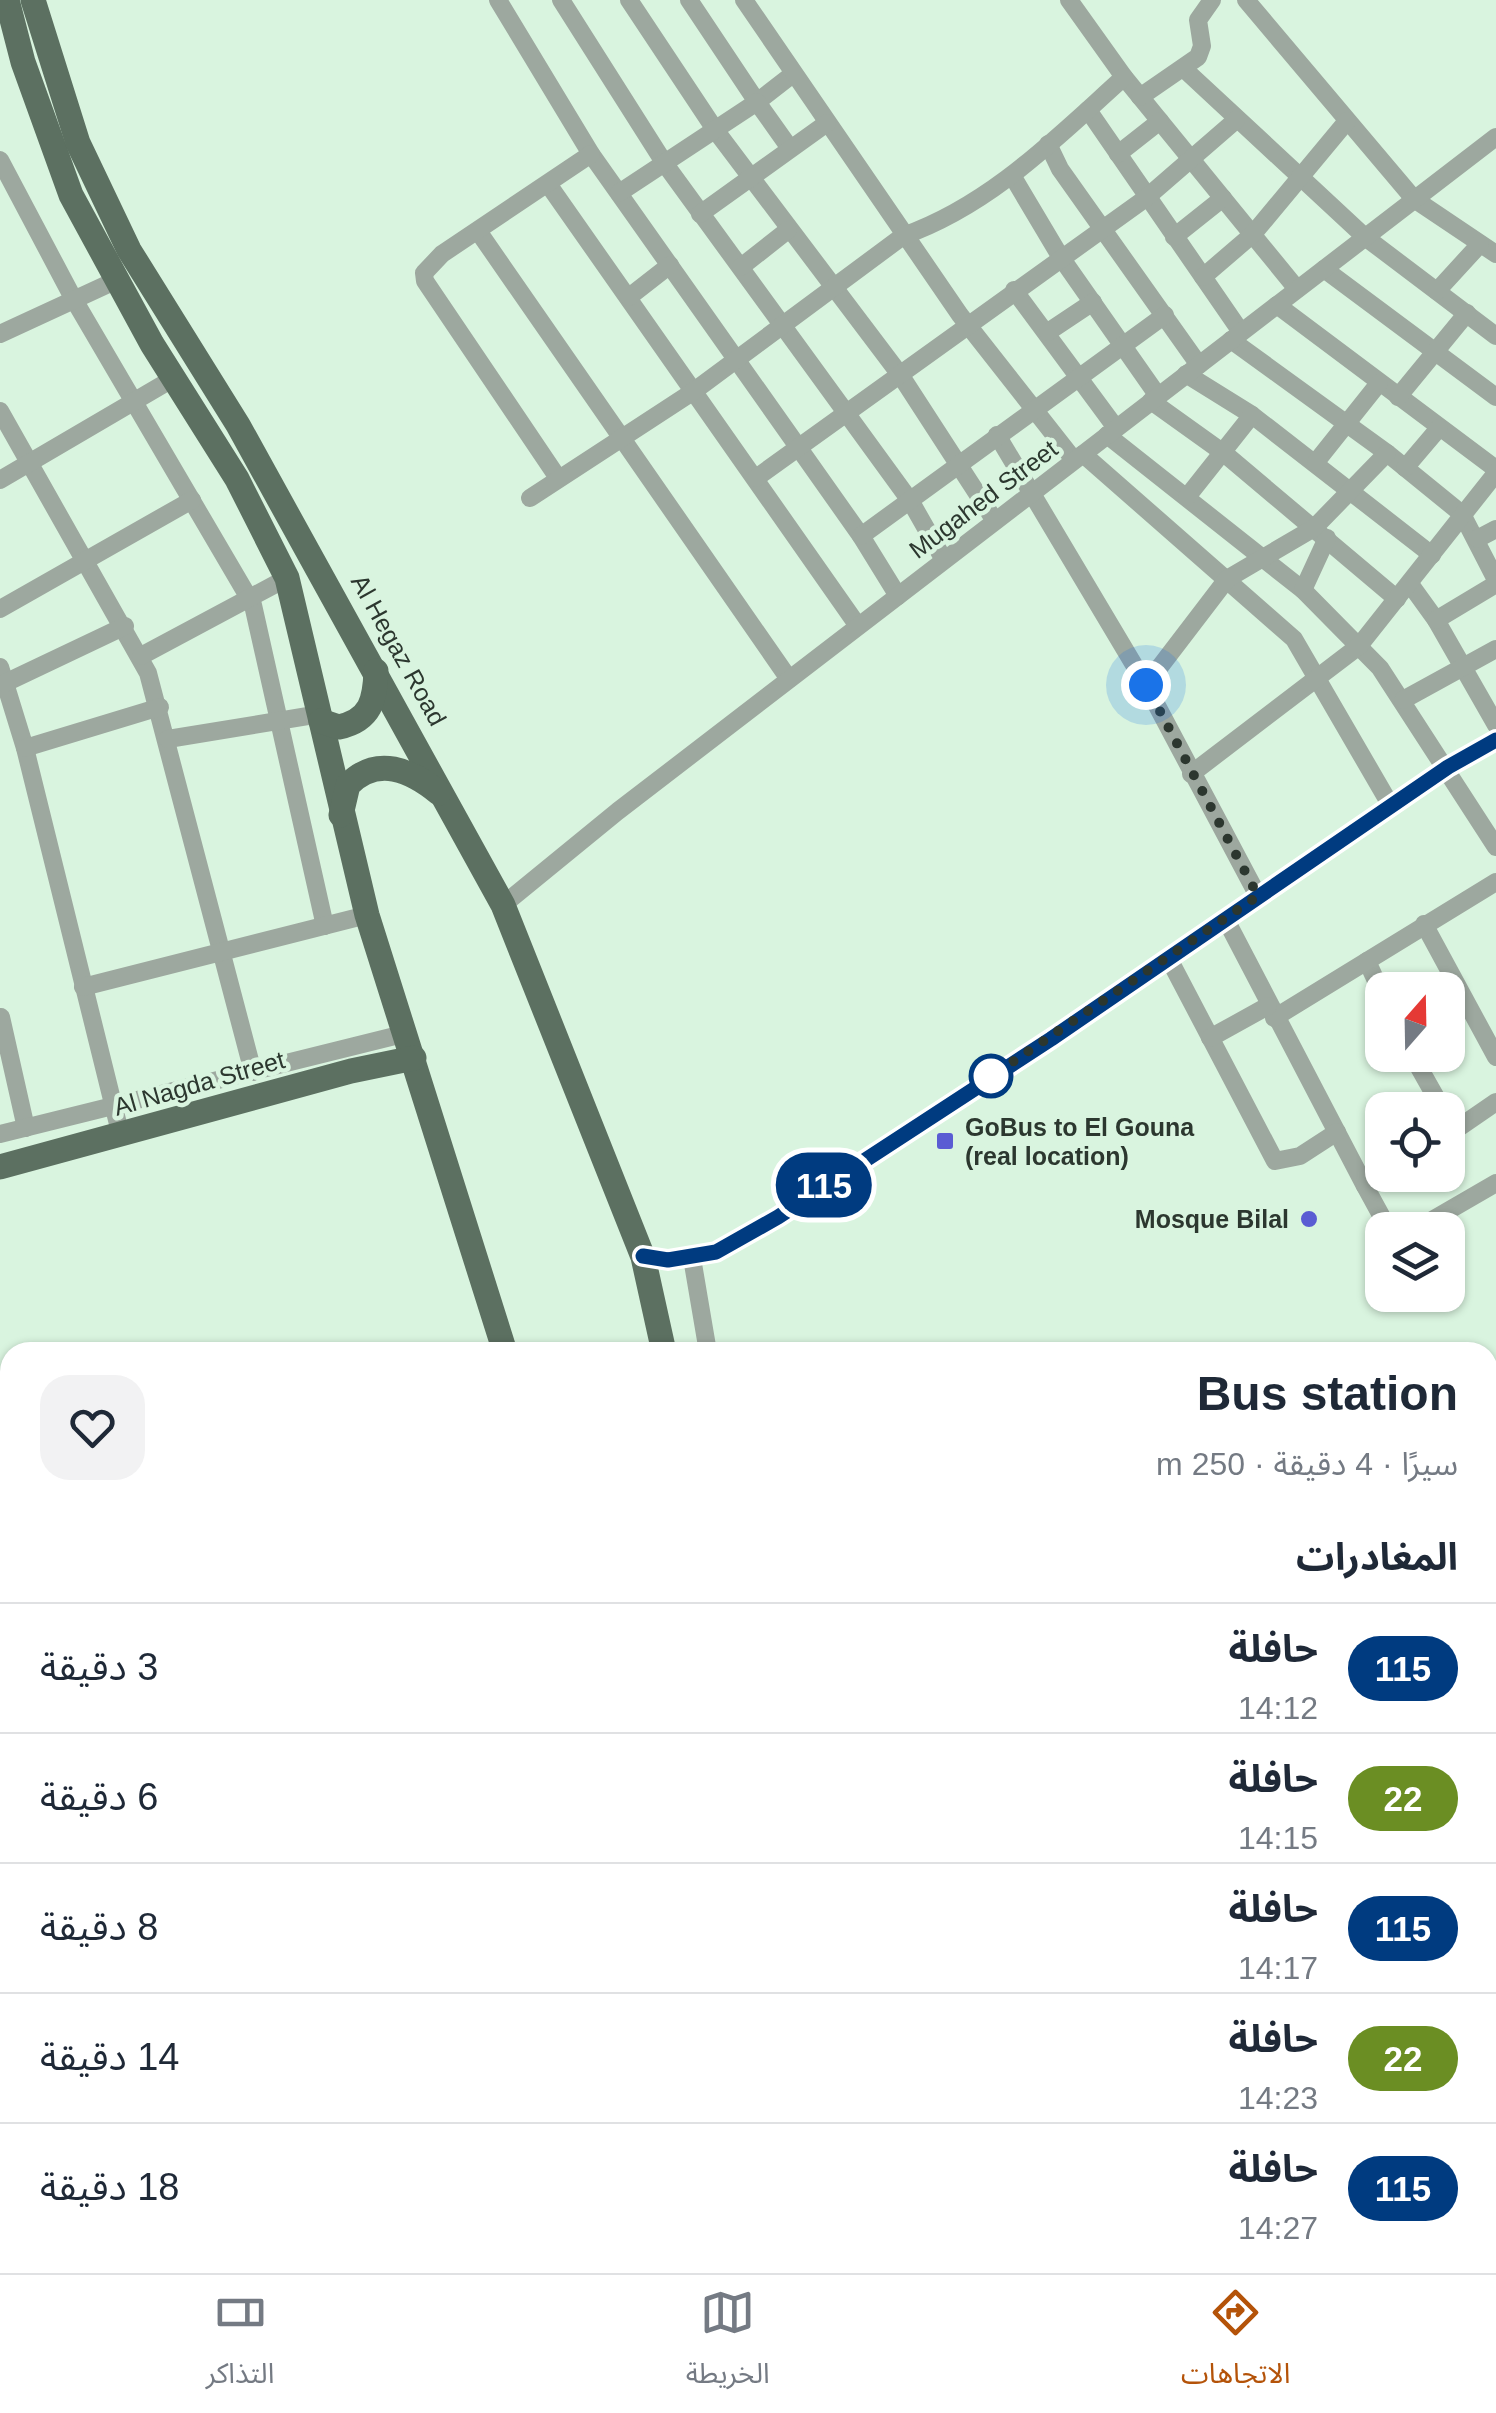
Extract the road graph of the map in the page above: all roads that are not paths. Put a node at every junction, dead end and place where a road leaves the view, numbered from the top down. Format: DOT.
graph roads {
  1 [pos="7,0"];
  2 [pos="33,0"];
  3 [pos="498,0"];
  4 [pos="562,0"];
  5 [pos="628,0"];
  6 [pos="689,0"];
  7 [pos="744,0"];
  8 [pos="1068,0"];
  9 [pos="1212,0"];
  10 [pos="1246,0"];
  11 [pos="1182,68"];
  12 [pos="793,74"];
  13 [pos="1124,78"];
  14 [pos="1140,97"];
  15 [pos="757,102"];
  16 [pos="1088,110"];
  17 [pos="1236,120"];
  18 [pos="1160,121"];
  19 [pos="1348,121"];
  20 [pos="827,123"];
  21 [pos="716,132"];
  22 [pos="1496,136"];
  23 [pos="1048,144"];
  24 [pos="790,147"];
  25 [pos="591,154"];
  26 [pos="1118,154"];
  27 [pos="1191,159"];
  28 [pos="0,160"];
  29 [pos="665,164"];
  30 [pos="1302,174"];
  31 [pos="750,176"];
  32 [pos="1013,177"];
  33 [pos="548,184"];
  34 [pos="619,193"];
  35 [pos="1146,198"];
  36 [pos="1223,198"];
  37 [pos="1414,199"];
  38 [pos="700,214"];
  39 [pos="1100,227"];
  40 [pos="788,230"];
  41 [pos="478,231"];
  42 [pos="1253,234"];
  43 [pos="903,236"];
  44 [pos="1174,237"];
  45 [pos="1366,237"];
  46 [pos="1488,249"];
  47 [pos="1060,256"];
  48 [pos="670,265"];
  49 [pos="741,267"];
  50 [pos="1324,269"];
  51 [pos="1202,277"];
  52 [pos="119,279"];
  53 [pos="834,288"];
  54 [pos="1297,289"];
  55 [pos="1014,290"];
  56 [pos="1438,291"];
  57 [pos="629,297"];
  58 [pos="73,298"];
  59 [pos="1093,302"];
  60 [pos="1277,304"];
  61 [pos="1467,312"];
  62 [pos="1165,315"];
  63 [pos="780,326"];
  64 [pos="970,327"];
  65 [pos="1048,332"];
  66 [pos="0,334"];
  67 [pos="1236,336"];
  68 [pos="1496,336"];
  69 [pos="1122,346"];
  70 [pos="1434,352"];
  71 [pos="736,358"];
  72 [pos="1192,370"];
  73 [pos="1079,374"];
  74 [pos="901,376"];
  75 [pos="174,378"];
  76 [pos="1379,383"];
  77 [pos="694,390"];
  78 [pos="1398,397"];
  79 [pos="1496,398"];
  80 [pos="1155,399"];
  81 [pos="132,400"];
  82 [pos="1034,407"];
  83 [pos="0,411"];
  84 [pos="847,415"];
  85 [pos="1252,415"];
  86 [pos="1347,424"];
  87 [pos="1440,428"];
  88 [pos="1112,432"];
  89 [pos="997,436"];
  90 [pos="620,438"];
  91 [pos="800,450"];
  92 [pos="1386,453"];
  93 [pos="1225,454"];
  94 [pos="1078,457"];
  95 [pos="30,462"];
  96 [pos="1316,462"];
  97 [pos="958,466"];
  98 [pos="1405,468"];
  99 [pos="1496,471"];
  100 [pos="558,478"];
  101 [pos="756,478"];
  102 [pos="0,480"];
  103 [pos="1350,488"];
  104 [pos="1033,492"];
  105 [pos="1187,497"];
  106 [pos="530,498"];
  107 [pos="192,500"];
  108 [pos="911,502"];
  109 [pos="1462,514"];
  110 [pos="995,521"];
  111 [pos="1496,529"];
  112 [pos="1320,533"];
  113 [pos="861,536"];
  114 [pos="1478,539"];
  115 [pos="1432,555"];
  116 [pos="1261,558"];
  117 [pos="87,560"];
  118 [pos="944,560"];
  119 [pos="287,578"];
  120 [pos="1227,580"];
  121 [pos="1496,582"];
  122 [pos="1410,584"];
  123 [pos="1303,590"];
  124 [pos="898,596"];
  125 [pos="250,597"];
  126 [pos="1396,599"];
  127 [pos="0,609"];
  128 [pos="1436,620"];
  129 [pos="125,626"];
  130 [pos="858,626"];
  131 [pos="1359,646"];
  132 [pos="1496,649"];
  133 [pos="141,656"];
  134 [pos="1463,666"];
  135 [pos="376,671"];
  136 [pos="3,675"];
  137 [pos="1319,676"];
  138 [pos="790,679"];
  139 [pos="1146,685"];
  140 [pos="1403,700"];
  141 [pos="160,707"];
  142 [pos="321,718"];
  143 [pos="282,722"];
  144 [pos="1496,725"];
  145 [pos="168,739"];
  146 [pos="1496,740"];
  147 [pos="25,748"];
  148 [pos="1448,767"];
  149 [pos="1191,774"];
  150 [pos="447,799"];
  151 [pos="1391,806"];
  152 [pos="340,816"];
  153 [pos="1496,847"];
  154 [pos="1496,882"];
  155 [pos="1258,896"];
  156 [pos="503,905"];
  157 [pos="368,915"];
  158 [pos="1225,918"];
  159 [pos="1424,924"];
  160 [pos="326,926"];
  161 [pos="222,952"];
  162 [pos="1168,957"];
  163 [pos="1367,961"];
  164 [pos="1372,972"];
  165 [pos="83,987"];
  166 [pos="1271,1012"];
  167 [pos="1,1017"];
  168 [pos="407,1033"];
  169 [pos="1210,1038"];
  170 [pos="1496,1057"];
  171 [pos="414,1058"];
  172 [pos="253,1072"];
  173 [pos="1496,1102"];
  174 [pos="114,1106"];
  175 [pos="1465,1120"];
  176 [pos="26,1128"];
  177 [pos="1337,1132"];
  178 [pos="0,1134"];
  179 [pos="121,1136"];
  180 [pos="0,1166"];
  181 [pos="1496,1183"];
  182 [pos="1365,1186"];
  183 [pos="1445,1212"];
  184 [pos="643,1256"];
  185 [pos="692,1258"];
  186 [pos="503,1342"];
  187 [pos="662,1342"];
  188 [pos="706,1342"];
  1 -- 52 [label="main road"];
  2 -- 135 [label="main road, Al Hegaz Road"];
  3 -- 25 [label="street"];
  4 -- 29 [label="street"];
  5 -- 21 [label="street"];
  6 -- 15 [label="street"];
  7 -- 12 [label="street"];
  8 -- 13 [label="street"];
  9 -- 11 [label="street"];
  10 -- 19 [label="street"];
  11 -- 14 [label="street"];
  11 -- 17 [label="street"];
  12 -- 15 [label="street"];
  12 -- 20 [label="street"];
  13 -- 14 [label="street"];
  13 -- 16 [label="street"];
  14 -- 18 [label="street"];
  15 -- 21 [label="street"];
  15 -- 24 [label="street"];
  16 -- 23 [label="street"];
  16 -- 26 [label="street"];
  17 -- 27 [label="street"];
  17 -- 30 [label="street"];
  18 -- 26 [label="street"];
  18 -- 27 [label="street"];
  19 -- 30 [label="street"];
  19 -- 37 [label="street"];
  20 -- 24 [label="street"];
  20 -- 43 [label="street"];
  21 -- 29 [label="street"];
  21 -- 31 [label="street"];
  22 -- 37 [label="street, Mugahed Street"];
  23 -- 32 [label="street"];
  23 -- 39 [label="street"];
  24 -- 31 [label="street"];
  25 -- 33 [label="street"];
  25 -- 34 [label="street"];
  26 -- 35 [label="street"];
  27 -- 35 [label="street"];
  27 -- 36 [label="street"];
  28 -- 58 [label="street"];
  29 -- 34 [label="street"];
  29 -- 38 [label="street"];
  30 -- 42 [label="street"];
  30 -- 45 [label="street"];
  31 -- 38 [label="street"];
  31 -- 40 [label="street"];
  32 -- 43 [label="street"];
  32 -- 47 [label="street"];
  33 -- 41 [label="street"];
  33 -- 57 [label="street"];
  34 -- 48 [label="street"];
  35 -- 39 [label="street"];
  35 -- 44 [label="street"];
  36 -- 42 [label="street"];
  36 -- 44 [label="street"];
  37 -- 45 [label="street, Mugahed Street"];
  37 -- 46 [label="street"];
  38 -- 49 [label="street"];
  39 -- 47 [label="street"];
  39 -- 62 [label="street"];
  40 -- 49 [label="street"];
  40 -- 53 [label="street"];
  41 -- 90 [label="street"];
  41 -- 100 [label="street"];
  42 -- 51 [label="street"];
  42 -- 54 [label="street"];
  43 -- 53 [label="street"];
  43 -- 64 [label="street"];
  44 -- 51 [label="street"];
  45 -- 50 [label="street, Mugahed Street"];
  45 -- 56 [label="street"];
  46 -- 56 [label="street"];
  47 -- 55 [label="street"];
  47 -- 59 [label="street"];
  48 -- 57 [label="street"];
  48 -- 71 [label="street"];
  49 -- 63 [label="street"];
  50 -- 54 [label="street, Mugahed Street"];
  50 -- 70 [label="street"];
  51 -- 67 [label="street"];
  52 -- 58 [label="street"];
  52 -- 75 [label="main road"];
  53 -- 63 [label="street"];
  53 -- 74 [label="street"];
  54 -- 60 [label="street, Mugahed Street"];
  55 -- 64 [label="street"];
  55 -- 65 [label="street"];
  56 -- 61 [label="street"];
  57 -- 77 [label="street"];
  58 -- 66 [label="street"];
  58 -- 81 [label="street"];
  59 -- 65 [label="street"];
  59 -- 69 [label="street"];
  60 -- 67 [label="street, Mugahed Street"];
  60 -- 76 [label="street"];
  61 -- 68 [label="street"];
  61 -- 70 [label="street"];
  62 -- 69 [label="street"];
  62 -- 72 [label="street"];
  63 -- 71 [label="street"];
  63 -- 84 [label="street"];
  64 -- 74 [label="street"];
  64 -- 82 [label="street"];
  65 -- 73 [label="street"];
  67 -- 72 [label="street, Mugahed Street"];
  67 -- 86 [label="street"];
  69 -- 73 [label="street"];
  69 -- 80 [label="street"];
  70 -- 78 [label="street"];
  70 -- 79 [label="street"];
  71 -- 77 [label="street"];
  71 -- 91 [label="street"];
  72 -- 80 [label="street, Mugahed Street"];
  72 -- 85 [label="street"];
  73 -- 82 [label="street"];
  73 -- 88 [label="street"];
  74 -- 84 [label="street"];
  74 -- 97 [label="street"];
  75 -- 81 [label="street"];
  75 -- 119 [label="main road"];
  76 -- 78 [label="street"];
  76 -- 86 [label="street"];
  77 -- 90 [label="street"];
  77 -- 101 [label="street"];
  78 -- 87 [label="street"];
  80 -- 88 [label="street, Mugahed Street"];
  80 -- 93 [label="street"];
  81 -- 95 [label="street"];
  81 -- 107 [label="street"];
  82 -- 89 [label="street"];
  82 -- 94 [label="street"];
  83 -- 95 [label="street"];
  84 -- 91 [label="street"];
  84 -- 108 [label="street"];
  85 -- 93 [label="street"];
  85 -- 96 [label="street"];
  86 -- 92 [label="street"];
  86 -- 96 [label="street"];
  87 -- 98 [label="street"];
  87 -- 99 [label="street"];
  88 -- 94 [label="street, Mugahed Street"];
  88 -- 105 [label="street"];
  89 -- 97 [label="street"];
  89 -- 104 [label="street"];
  90 -- 100 [label="street"];
  90 -- 138 [label="street"];
  91 -- 101 [label="street"];
  91 -- 113 [label="street"];
  92 -- 98 [label="street"];
  92 -- 103 [label="street"];
  93 -- 105 [label="street"];
  93 -- 112 [label="street"];
  94 -- 104 [label="street, Mugahed Street"];
  94 -- 120 [label="street"];
  95 -- 102 [label="street"];
  95 -- 117 [label="street"];
  96 -- 103 [label="street"];
  97 -- 108 [label="street"];
  97 -- 110 [label="street"];
  98 -- 109 [label="street"];
  99 -- 109 [label="street"];
  100 -- 106 [label="street"];
  101 -- 130 [label="street"];
  103 -- 112 [label="street"];
  103 -- 115 [label="street"];
  104 -- 110 [label="street, Mugahed Street"];
  104 -- 139 [label="street"];
  105 -- 116 [label="street"];
  107 -- 117 [label="street"];
  107 -- 125 [label="street"];
  108 -- 113 [label="street"];
  108 -- 118 [label="street"];
  109 -- 114 [label="street"];
  109 -- 115 [label="street"];
  110 -- 118 [label="street, Mugahed Street"];
  111 -- 114 [label="street"];
  112 -- 116 [label="street"];
  112 -- 123 [label="street"];
  112 -- 126 [label="street"];
  113 -- 124 [label="street"];
  114 -- 121 [label="street"];
  115 -- 122 [label="street"];
  116 -- 120 [label="street"];
  116 -- 123 [label="street"];
  117 -- 127 [label="street"];
  117 -- 129 [label="street"];
  118 -- 124 [label="street, Mugahed Street"];
  119 -- 125 [label="street"];
  119 -- 142 [label="main road"];
  120 -- 137 [label="street"];
  120 -- 139 [label="street"];
  121 -- 128 [label="street"];
  122 -- 126 [label="street"];
  122 -- 128 [label="street"];
  123 -- 131 [label="street"];
  124 -- 130 [label="street, Mugahed Street"];
  125 -- 133 [label="street"];
  125 -- 143 [label="street"];
  126 -- 131 [label="street"];
  128 -- 134 [label="street"];
  129 -- 133 [label="street"];
  129 -- 136 [label="street"];
  130 -- 138 [label="street, Mugahed Street"];
  131 -- 137 [label="street"];
  131 -- 140 [label="street"];
  132 -- 134 [label="street"];
  133 -- 141 [label="street"];
  134 -- 140 [label="street"];
  134 -- 144 [label="street"];
  135 -- 142 [label="main road"];
  135 -- 150 [label="main road, Al Hegaz Road"];
  136 -- 147 [label="street"];
  137 -- 149 [label="street"];
  137 -- 151 [label="street"];
  138 -- 156 [label="street, Mugahed Street"];
  139 -- 149 [label="street"];
  140 -- 148 [label="street"];
  141 -- 145 [label="street"];
  141 -- 147 [label="street"];
  142 -- 143 [label="street"];
  142 -- 152 [label="main road"];
  143 -- 145 [label="street"];
  143 -- 160 [label="street"];
  145 -- 161 [label="street"];
  146 -- 148 [label="street"];
  147 -- 165 [label="street"];
  148 -- 151 [label="street"];
  148 -- 153 [label="street"];
  149 -- 155 [label="street"];
  150 -- 152 [label="main road"];
  150 -- 156 [label="main road, Al Hegaz Road"];
  151 -- 155 [label="street"];
  152 -- 157 [label="main road"];
  154 -- 159 [label="street"];
  155 -- 158 [label="street"];
  156 -- 184 [label="main road, Al Hegaz Road"];
  157 -- 160 [label="street"];
  157 -- 168 [label="main road"];
  158 -- 162 [label="street"];
  158 -- 166 [label="street"];
  159 -- 163 [label="street"];
  159 -- 170 [label="street"];
  160 -- 161 [label="street"];
  161 -- 165 [label="street"];
  161 -- 172 [label="street"];
  162 -- 169 [label="street"];
  162 -- 185 [label="street"];
  163 -- 164 [label="street"];
  163 -- 166 [label="street"];
  165 -- 174 [label="street"];
  166 -- 169 [label="street"];
  166 -- 177 [label="street"];
  167 -- 176 [label="street"];
  168 -- 171 [label="main road"];
  168 -- 172 [label="street"];
  169 -- 177 [label="street"];
  171 -- 179 [label="main road, Al Nagda Street"];
  171 -- 186 [label="main road"];
  172 -- 174 [label="street"];
  173 -- 175 [label="street"];
  174 -- 176 [label="street"];
  174 -- 179 [label="street"];
  176 -- 178 [label="street"];
  177 -- 182 [label="street"];
  179 -- 180 [label="main road, Al Nagda Street"];
  181 -- 183 [label="street"];
  184 -- 185 [label="street"];
  184 -- 187 [label="main road, Al Hegaz Road"];
  185 -- 188 [label="street"];
}
